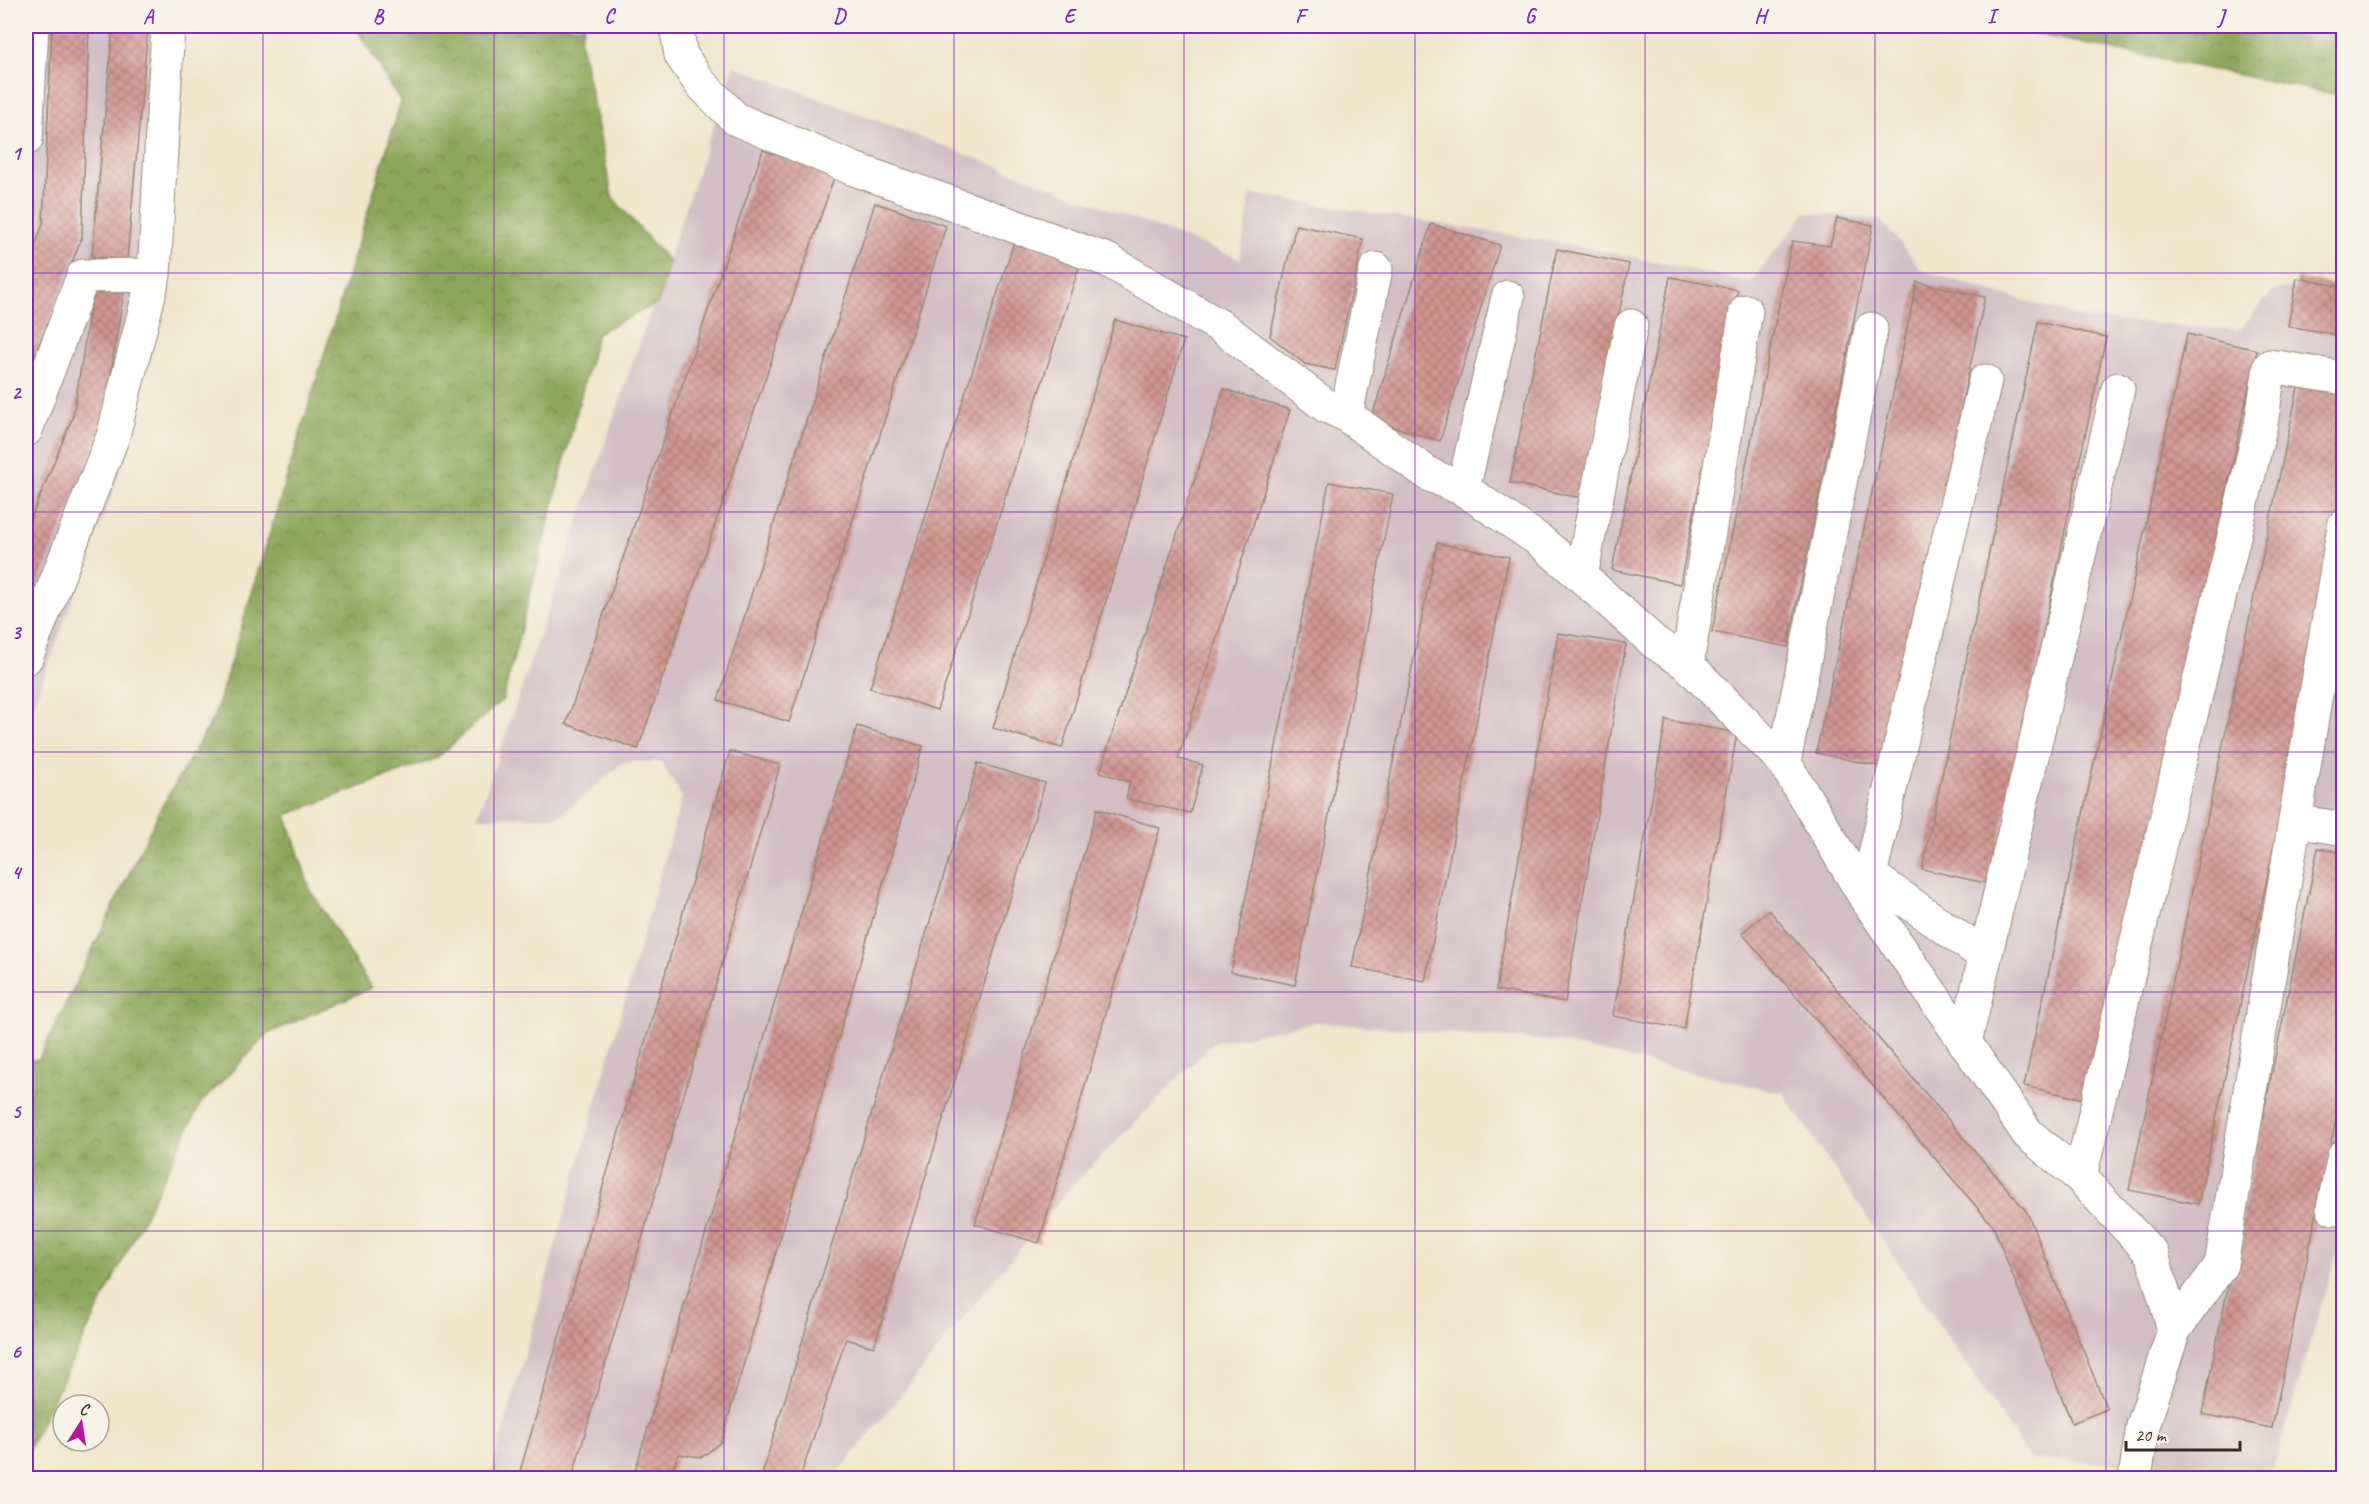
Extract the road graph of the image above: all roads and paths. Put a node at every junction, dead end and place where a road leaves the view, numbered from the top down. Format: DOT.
graph roads {
  1 [pos="33,26"];
  2 [pos="168,26"];
  3 [pos="676,26"];
  4 [pos="26,139"];
  5 [pos="1376,269"];
  6 [pos="154,275"];
  7 [pos="1508,297"];
  8 [pos="1746,311"];
  9 [pos="1631,326"];
  10 [pos="1871,329"];
  11 [pos="2343,378"];
  12 [pos="1985,381"];
  13 [pos="2118,389"];
  14 [pos="1346,415"];
  15 [pos="26,430"];
  16 [pos="1462,489"];
  17 [pos="2343,526"];
  18 [pos="1581,576"];
  19 [pos="26,658"];
  20 [pos="1687,664"];
  21 [pos="1784,762"];
  22 [pos="2295,821"];
  23 [pos="2343,829"];
  24 [pos="1867,886"];
  25 [pos="1985,956"];
  26 [pos="1965,1043"];
  27 [pos="2343,1156"];
  28 [pos="2080,1176"];
  29 [pos="2343,1208"];
  30 [pos="2174,1330"];
  31 [pos="2135,1479"];
  1 -- 4 [label="street"];
  2 -- 6 [label="street"];
  3 -- 14 [label="street"];
  5 -- 14 [label="street"];
  6 -- 15 [label="street"];
  6 -- 19 [label="street"];
  7 -- 16 [label="street"];
  8 -- 20 [label="street"];
  9 -- 18 [label="street"];
  10 -- 21 [label="street"];
  11 -- 28 [label="street"];
  12 -- 24 [label="street"];
  13 -- 25 [label="street"];
  14 -- 16 [label="street"];
  16 -- 18 [label="street"];
  17 -- 22 [label="street"];
  18 -- 20 [label="street"];
  20 -- 21 [label="street"];
  21 -- 24 [label="street"];
  22 -- 23 [label="street"];
  22 -- 30 [label="street"];
  24 -- 25 [label="street"];
  24 -- 26 [label="street"];
  25 -- 26 [label="street"];
  26 -- 28 [label="street"];
  27 -- 29 [label="street"];
  28 -- 30 [label="street"];
  30 -- 31 [label="street"];
}
